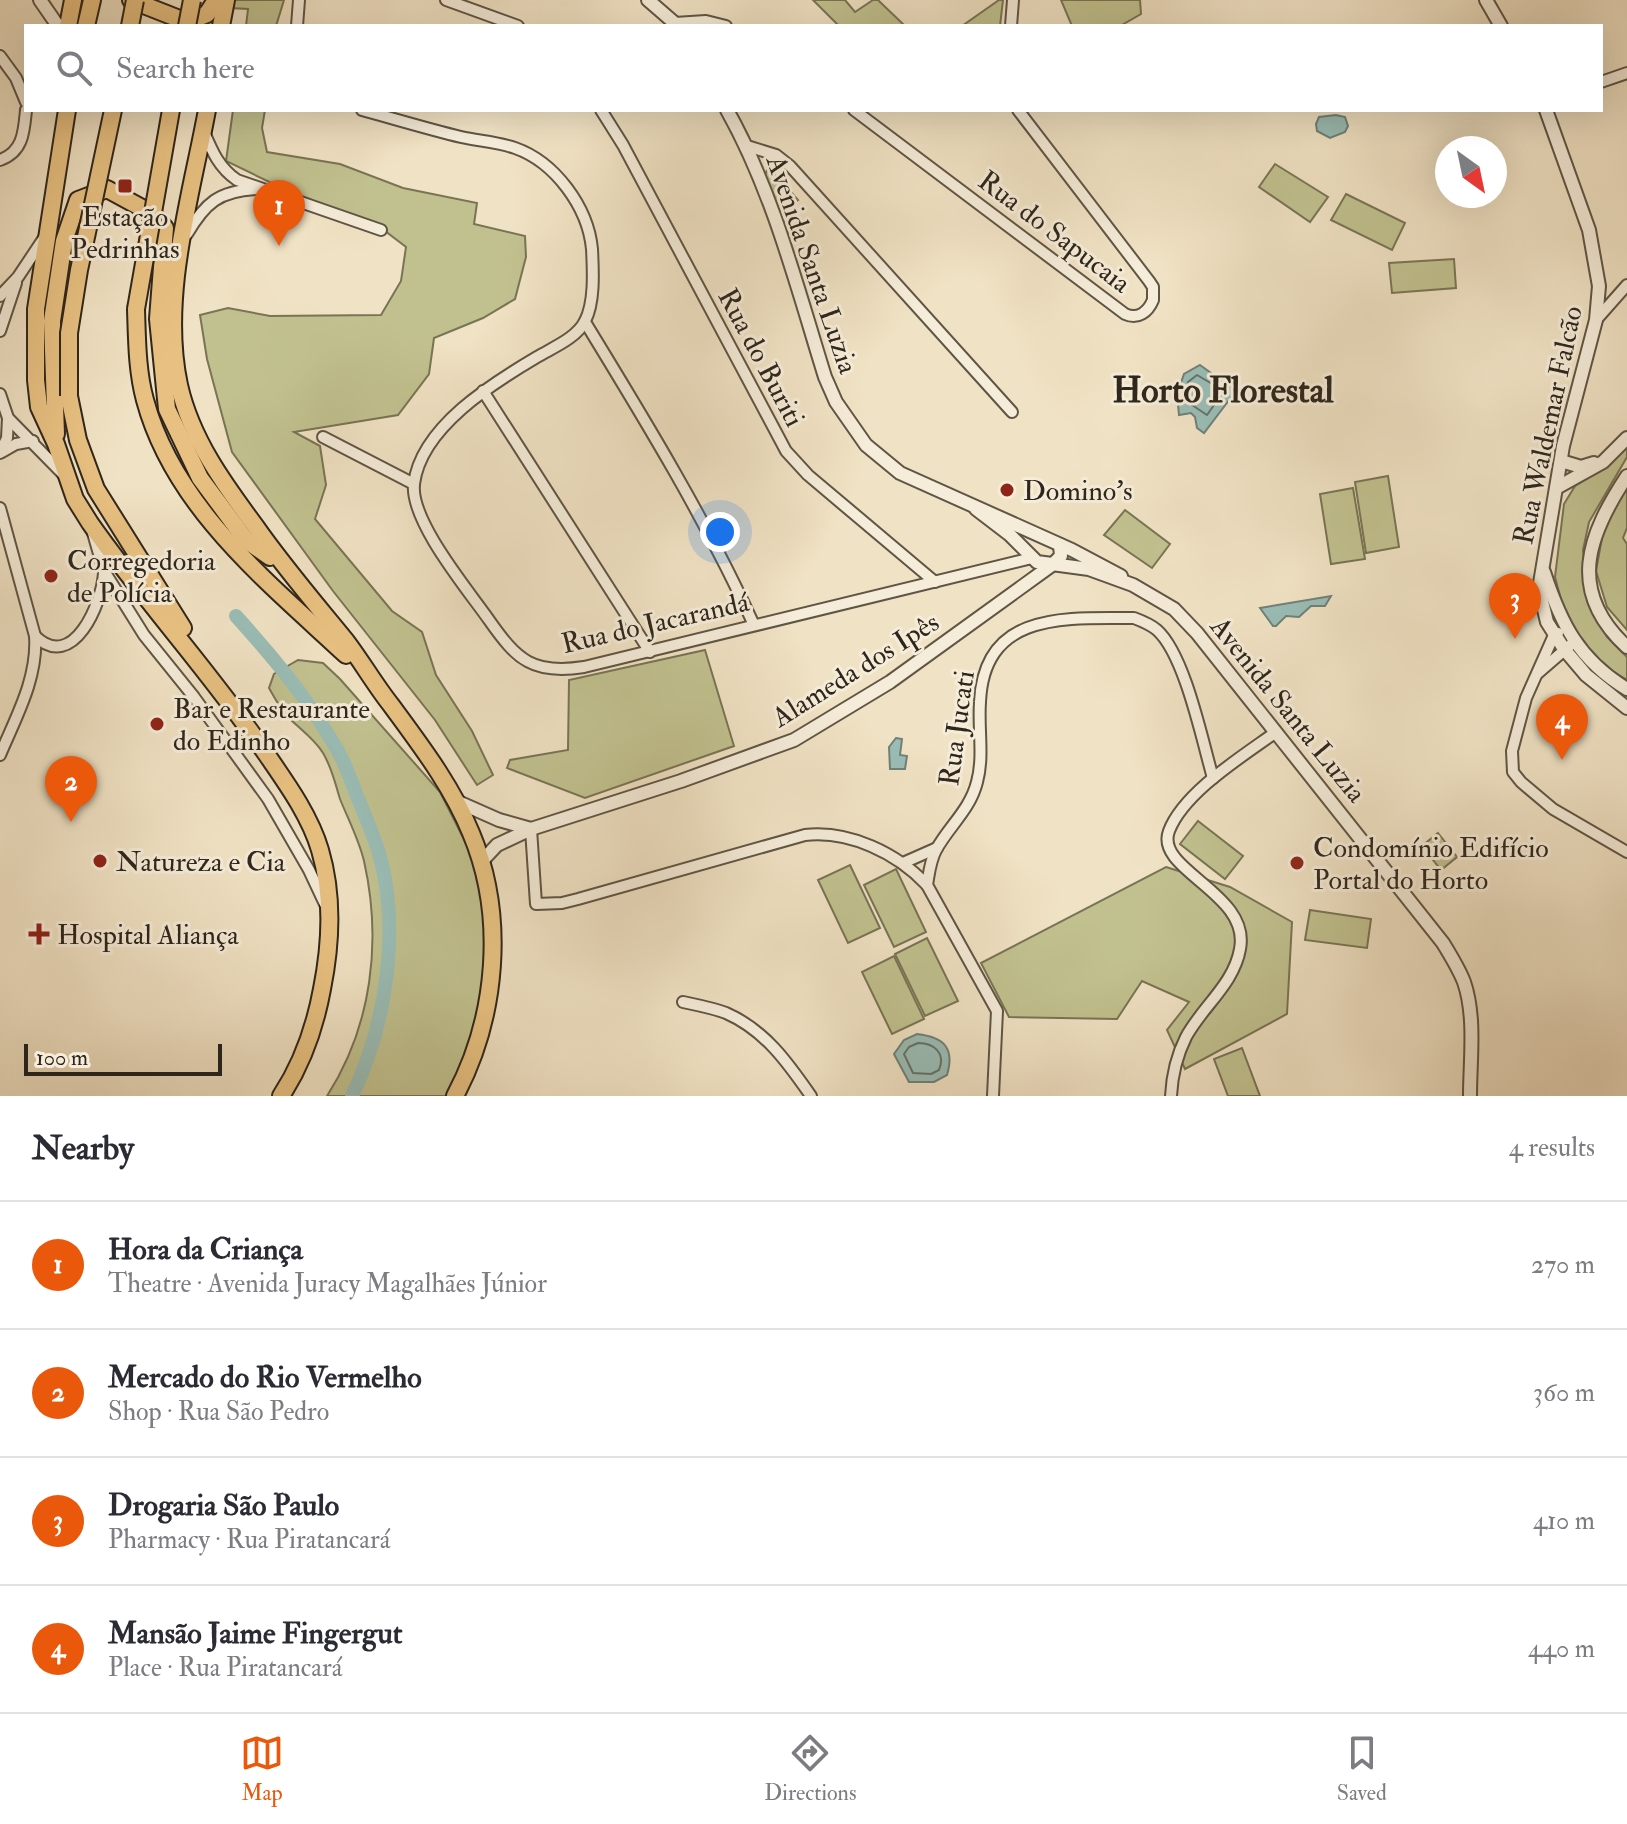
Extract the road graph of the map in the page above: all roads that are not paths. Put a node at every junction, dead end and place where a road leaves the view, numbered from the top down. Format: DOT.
graph roads {
  1 [pos="40,0"];
  2 [pos="73,0"];
  3 [pos="92,0"];
  4 [pos="133,0"];
  5 [pos="192,0"];
  6 [pos="216,0"];
  7 [pos="226,0"];
  8 [pos="299,0"];
  9 [pos="446,0"];
  10 [pos="648,0"];
  11 [pos="1013,0"];
  12 [pos="1486,0"];
  13 [pos="57,24"];
  14 [pos="68,24"];
  15 [pos="86,24"];
  16 [pos="130,24"];
  17 [pos="187,24"];
  18 [pos="221,24"];
  19 [pos="297,24"];
  20 [pos="512,24"];
  21 [pos="676,24"];
  22 [pos="718,24"];
  23 [pos="1011,24"];
  24 [pos="1500,24"];
  25 [pos="0,56"];
  26 [pos="1627,73"];
  27 [pos="1603,81"];
  28 [pos="24,97"];
  29 [pos="26,112"];
  30 [pos="67,112"];
  31 [pos="113,112"];
  32 [pos="171,112"];
  33 [pos="207,112"];
  34 [pos="369,112"];
  35 [pos="602,112"];
  36 [pos="728,112"];
  37 [pos="857,112"];
  38 [pos="1020,112"];
  39 [pos="1547,112"];
  40 [pos="203,130"];
  41 [pos="747,146"];
  42 [pos="0,160"];
  43 [pos="262,189"];
  44 [pos="381,230"];
  45 [pos="46,235"];
  46 [pos="182,243"];
  47 [pos="18,277"];
  48 [pos="1627,285"];
  49 [pos="0,296"];
  50 [pos="1596,320"];
  51 [pos="585,322"];
  52 [pos="0,331"];
  53 [pos="483,391"];
  54 [pos="0,394"];
  55 [pos="1012,412"];
  56 [pos="4,415"];
  57 [pos="323,437"];
  58 [pos="1627,438"];
  59 [pos="33,441"];
  60 [pos="56,444"];
  61 [pos="1617,448"];
  62 [pos="0,453"];
  63 [pos="1561,461"];
  64 [pos="1627,476"];
  65 [pos="67,479"];
  66 [pos="414,484"];
  67 [pos="1558,487"];
  68 [pos="0,508"];
  69 [pos="976,509"];
  70 [pos="90,523"];
  71 [pos="1033,532"];
  72 [pos="1060,545"];
  73 [pos="1023,548"];
  74 [pos="1032,558"];
  75 [pos="1052,565"];
  76 [pos="285,568"];
  77 [pos="104,571"];
  78 [pos="935,582"];
  79 [pos="1133,585"];
  80 [pos="754,625"];
  81 [pos="1559,632"];
  82 [pos="35,636"];
  83 [pos="1569,645"];
  84 [pos="1627,647"];
  85 [pos="650,652"];
  86 [pos="205,668"];
  87 [pos="1534,677"];
  88 [pos="371,678"];
  89 [pos="1627,689"];
  90 [pos="1627,708"];
  91 [pos="1276,732"];
  92 [pos="0,755"];
  93 [pos="1213,778"];
  94 [pos="456,801"];
  95 [pos="531,829"];
  96 [pos="937,848"];
  97 [pos="1627,852"];
  98 [pos="482,861"];
  99 [pos="903,863"];
  100 [pos="927,885"];
  101 [pos="329,913"];
  102 [pos="683,1002"];
  103 [pos="281,1096"];
  104 [pos="455,1096"];
  105 [pos="811,1096"];
  106 [pos="993,1096"];
  107 [pos="1171,1096"];
  108 [pos="1470,1096"];
  1 -- 13 [label="street"];
  2 -- 14 [label="main road"];
  3 -- 15 [label="main road"];
  4 -- 6 [label="main road"];
  4 -- 16 [label="main road, bridge"];
  5 -- 17 [label="main road, bridge"];
  7 -- 18 [label="main road"];
  8 -- 19 [label="street"];
  9 -- 20 [label="street"];
  10 -- 21 [label="street"];
  11 -- 23 [label="street"];
  12 -- 24 [label="street"];
  21 -- 22 [label="street"];
  25 -- 28 [label="street"];
  26 -- 27 [label="street"];
  29 -- 42 [label="street"];
  30 -- 45 [label="main road"];
  31 -- 86 [label="main road, bridge"];
  32 -- 88 [label="main road, bridge"];
  33 -- 40 [label="main road"];
  34 -- 51 [label="street"];
  35 -- 78 [label="street, Rua do Buriti"];
  36 -- 41 [label="street, Avenida Santa Luzia"];
  37 -- 38 [label="street, Rua do Sapucaia"];
  39 -- 50 [label="street, Rua Waldemar Falcão"];
  40 -- 43 [label="street"];
  40 -- 46 [label="main road"];
  41 -- 55 [label="street"];
  41 -- 69 [label="street, Avenida Santa Luzia"];
  43 -- 44 [label="street"];
  43 -- 46 [label="street"];
  45 -- 47 [label="street"];
  45 -- 60 [label="main road"];
  46 -- 76 [label="main road"];
  47 -- 49 [label="street"];
  47 -- 52 [label="street"];
  48 -- 50 [label="street"];
  50 -- 63 [label="street, Rua Waldemar Falcão"];
  51 -- 53 [label="street"];
  51 -- 80 [label="street"];
  53 -- 66 [label="street"];
  53 -- 85 [label="street"];
  54 -- 56 [label="street"];
  56 -- 59 [label="street"];
  56 -- 62 [label="street"];
  57 -- 66 [label="street"];
  58 -- 61 [label="street"];
  59 -- 62 [label="street"];
  59 -- 65 [label="street"];
  60 -- 65 [label="main road"];
  60 -- 76 [label="main road"];
  61 -- 63 [label="street"];
  61 -- 67 [label="street"];
  63 -- 67 [label="street, Rua Waldemar Falcão"];
  64 -- 84 [label="street"];
  65 -- 70 [label="main road"];
  66 -- 85 [label="street, Rua do Jacarandá"];
  67 -- 81 [label="street, Rua Waldemar Falcão"];
  68 -- 82 [label="street"];
  69 -- 71 [label="street, Avenida Santa Luzia"];
  69 -- 73 [label="street, Avenida Santa Luzia"];
  70 -- 77 [label="street"];
  70 -- 86 [label="main road"];
  71 -- 72 [label="street, Avenida Santa Luzia"];
  71 -- 73 [label="street"];
  72 -- 75 [label="street"];
  72 -- 79 [label="street, Avenida Santa Luzia"];
  73 -- 74 [label="street, Avenida Santa Luzia"];
  74 -- 75 [label="street, Avenida Santa Luzia"];
  74 -- 78 [label="street, Rua do Jacarandá"];
  75 -- 79 [label="street, Avenida Santa Luzia"];
  75 -- 95 [label="street, Alameda dos Ipês"];
  76 -- 88 [label="main road"];
  77 -- 82 [label="street"];
  77 -- 101 [label="street"];
  78 -- 80 [label="street, Rua do Jacarandá"];
  79 -- 91 [label="street, Avenida Santa Luzia"];
  80 -- 85 [label="street, Rua do Jacarandá"];
  81 -- 83 [label="street, Rua Waldemar Falcão"];
  81 -- 87 [label="street"];
  82 -- 92 [label="street"];
  83 -- 87 [label="street"];
  83 -- 89 [label="street, Rua Waldemar Falcão"];
  83 -- 90 [label="street, Rua Waldemar Falcão"];
  86 -- 101 [label="main road"];
  87 -- 97 [label="street"];
  88 -- 94 [label="main road"];
  91 -- 93 [label="street"];
  91 -- 108 [label="street, Avenida Santa Luzia"];
  93 -- 96 [label="street, Rua Jucati"];
  93 -- 107 [label="street"];
  94 -- 95 [label="street"];
  94 -- 98 [label="main road"];
  95 -- 98 [label="street, Alameda dos Ipês"];
  95 -- 99 [label="street"];
  96 -- 99 [label="street, Rua Jucati"];
  96 -- 100 [label="street, Rua Jucati"];
  98 -- 104 [label="main road"];
  99 -- 100 [label="street"];
  100 -- 106 [label="street"];
  101 -- 103 [label="main road"];
  102 -- 105 [label="street"];
}
